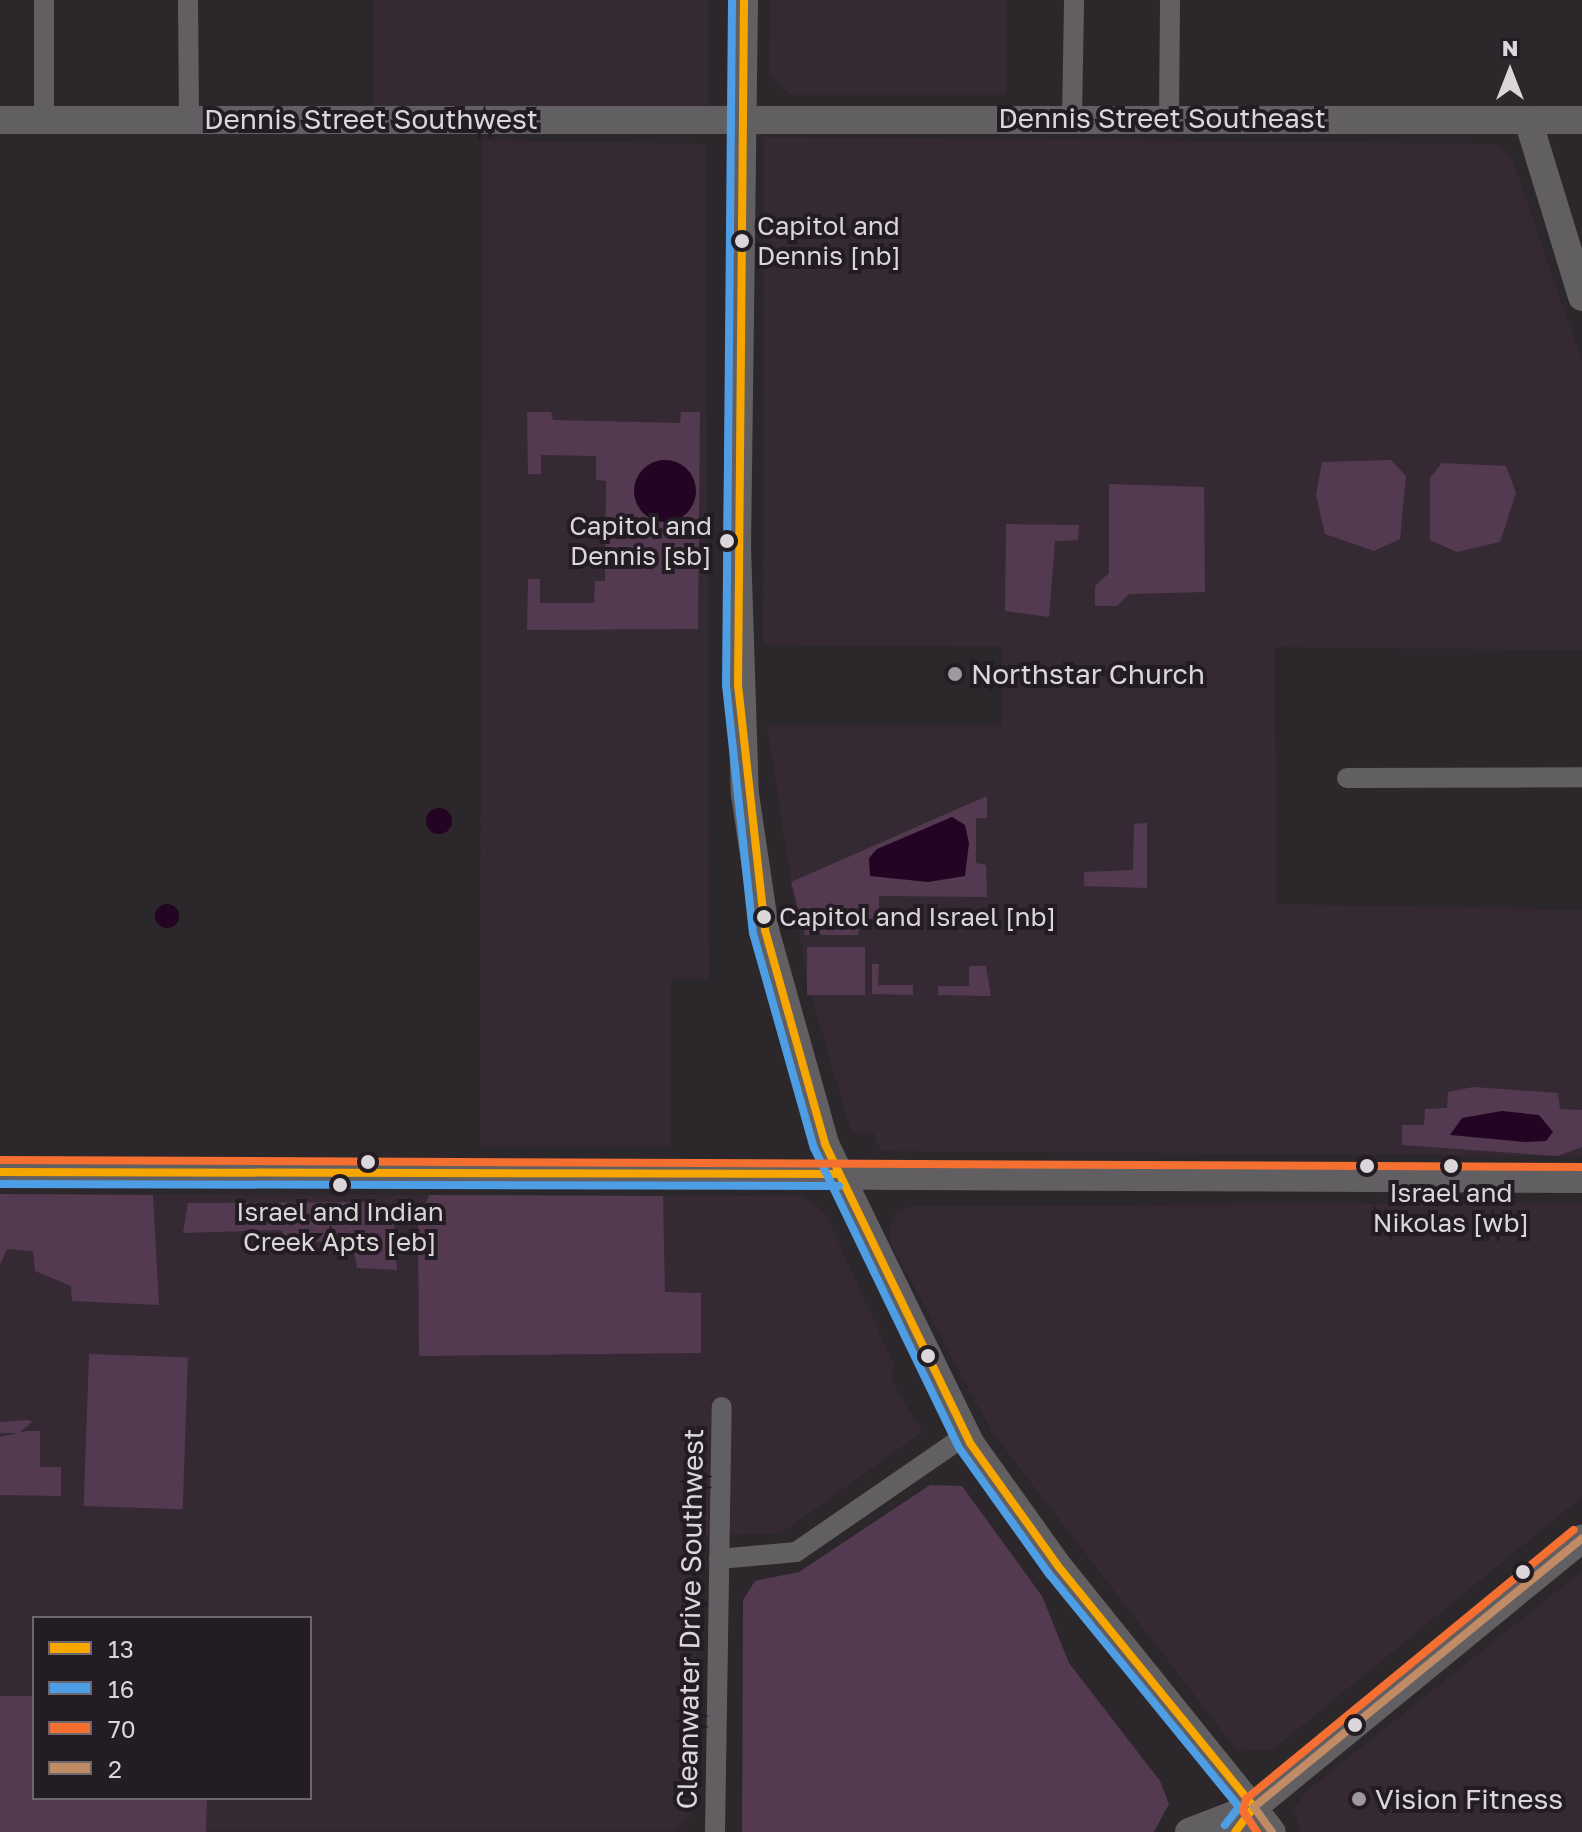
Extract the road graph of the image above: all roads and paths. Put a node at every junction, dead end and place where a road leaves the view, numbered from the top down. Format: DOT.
graph roads {
  1 [pos="44,0"];
  2 [pos="188,0"];
  3 [pos="744,0"];
  4 [pos="1074,0"];
  5 [pos="1170,0"];
  6 [pos="743,116"];
  7 [pos="1072,118"];
  8 [pos="1169,118"];
  9 [pos="189,119"];
  10 [pos="0,120"];
  11 [pos="44,120"];
  12 [pos="1528,120"];
  13 [pos="1582,120"];
  14 [pos="1582,297"];
  15 [pos="1582,777"];
  16 [pos="1347,778"];
  17 [pos="0,1172"];
  18 [pos="839,1174"];
  19 [pos="1582,1179"];
  20 [pos="722,1407"];
  21 [pos="966,1435"];
  22 [pos="1582,1539"];
  23 [pos="719,1559"];
  24 [pos="1254,1807"];
  25 [pos="715,1832"];
  26 [pos="1189,1832"];
  27 [pos="1235,1832"];
  28 [pos="1272,1832"];
  1 -- 11 [label="street"];
  2 -- 9 [label="street"];
  3 -- 6 [label="street"];
  4 -- 7 [label="street"];
  5 -- 8 [label="street"];
  6 -- 7 [label="street, Dennis Street Southeast"];
  6 -- 9 [label="street, Dennis Street Southwest"];
  6 -- 18 [label="street"];
  7 -- 8 [label="street, Dennis Street Southeast"];
  8 -- 12 [label="street, Dennis Street Southeast"];
  9 -- 11 [label="street, Dennis Street Southwest"];
  10 -- 11 [label="street, Dennis Street Southwest"];
  12 -- 13 [label="street, Dennis Street Southeast"];
  12 -- 14 [label="street"];
  15 -- 16 [label="street"];
  17 -- 18 [label="street"];
  18 -- 19 [label="street"];
  18 -- 21 [label="street"];
  20 -- 23 [label="street, Cleanwater Drive Southwest"];
  21 -- 23 [label="street"];
  21 -- 24 [label="street"];
  22 -- 24 [label="street"];
  23 -- 25 [label="street, Cleanwater Drive Southwest"];
  24 -- 26 [label="street"];
  24 -- 27 [label="street"];
  24 -- 28 [label="street"];
}
